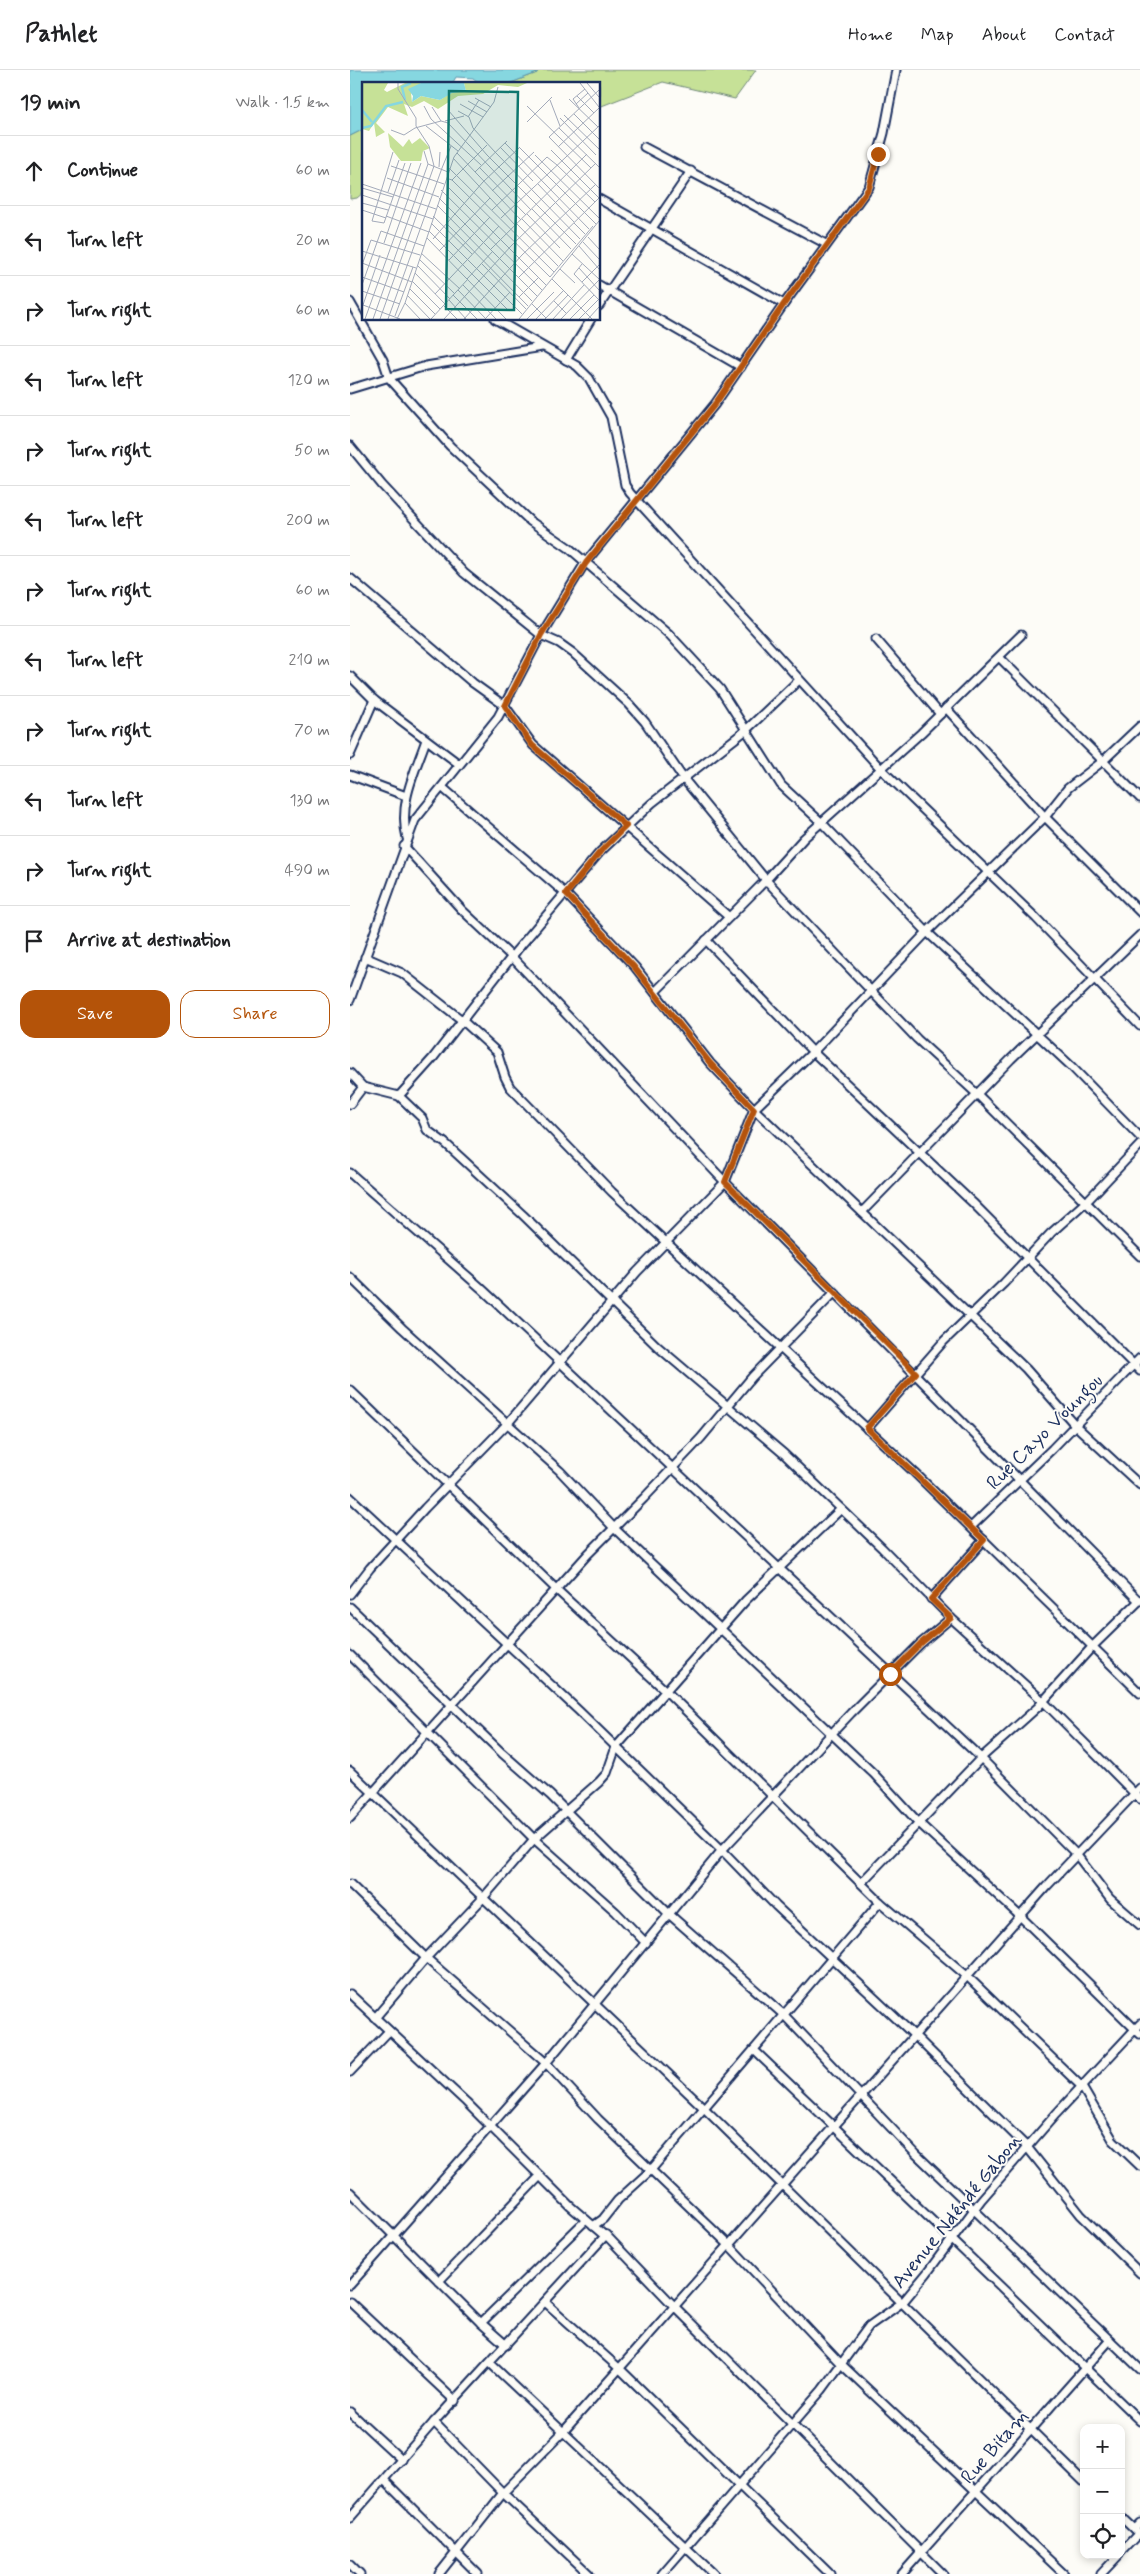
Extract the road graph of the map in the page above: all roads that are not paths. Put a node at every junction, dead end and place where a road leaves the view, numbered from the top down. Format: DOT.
graph roads {
  1 [pos="896,70"];
  2 [pos="644,147"];
  3 [pos="690,171"];
  4 [pos="600,200"];
  5 [pos="650,228"];
  6 [pos="826,244"];
  7 [pos="600,286"];
  8 [pos="609,290"];
  9 [pos="350,302"];
  10 [pos="600,304"];
  11 [pos="784,304"];
  12 [pos="497,320"];
  13 [pos="590,320"];
  14 [pos="543,347"];
  15 [pos="566,360"];
  16 [pos="741,367"];
  17 [pos="389,378"];
  18 [pos="350,389"];
  19 [pos="350,446"];
  20 [pos="636,500"];
  21 [pos="586,563"];
  22 [pos="350,578"];
  23 [pos="541,635"];
  24 [pos="1021,635"];
  25 [pos="876,639"];
  26 [pos="1000,658"];
  27 [pos="350,676"];
  28 [pos="799,680"];
  29 [pos="374,700"];
  30 [pos="505,706"];
  31 [pos="946,708"];
  32 [pos="940,714"];
  33 [pos="1140,726"];
  34 [pos="745,731"];
  35 [pos="426,740"];
  36 [pos="350,755"];
  37 [pos="1103,762"];
  38 [pos="460,764"];
  39 [pos="881,769"];
  40 [pos="350,775"];
  41 [pos="683,778"];
  42 [pos="443,788"];
  43 [pos="406,796"];
  44 [pos="1140,798"];
  45 [pos="1046,816"];
  46 [pos="822,823"];
  47 [pos="626,826"];
  48 [pos="407,838"];
  49 [pos="404,846"];
  50 [pos="988,874"];
  51 [pos="766,880"];
  52 [pos="566,894"];
  53 [pos="1140,912"];
  54 [pos="729,917"];
  55 [pos="927,932"];
  56 [pos="1140,935"];
  57 [pos="706,940"];
  58 [pos="366,957"];
  59 [pos="512,957"];
  60 [pos="1093,979"];
  61 [pos="872,990"];
  62 [pos="654,992"];
  63 [pos="350,999"];
  64 [pos="463,1021"];
  65 [pos="1140,1026"];
  66 [pos="1037,1035"];
  67 [pos="813,1052"];
  68 [pos="350,1074"];
  69 [pos="363,1087"];
  70 [pos="978,1094"];
  71 [pos="399,1096"];
  72 [pos="350,1104"];
  73 [pos="754,1109"];
  74 [pos="1140,1137"];
  75 [pos="1140,1144"];
  76 [pos="919,1153"];
  77 [pos="350,1173"];
  78 [pos="725,1182"];
  79 [pos="1085,1202"];
  80 [pos="862,1212"];
  81 [pos="666,1244"];
  82 [pos="1140,1256"];
  83 [pos="1028,1258"];
  84 [pos="350,1277"];
  85 [pos="835,1292"];
  86 [pos="612,1303"];
  87 [pos="969,1316"];
  88 [pos="782,1348"];
  89 [pos="1140,1358"];
  90 [pos="559,1363"];
  91 [pos="1134,1365"];
  92 [pos="1140,1371"];
  93 [pos="916,1373"];
  94 [pos="350,1390"];
  95 [pos="727,1408"];
  96 [pos="508,1423"];
  97 [pos="1076,1426"];
  98 [pos="867,1428"];
  99 [pos="670,1469"];
  100 [pos="1020,1479"];
  101 [pos="448,1485"];
  102 [pos="1140,1485"];
  103 [pos="350,1497"];
  104 [pos="841,1509"];
  105 [pos="970,1527"];
  106 [pos="615,1529"];
  107 [pos="397,1539"];
  108 [pos="984,1540"];
  109 [pos="779,1568"];
  110 [pos="558,1590"];
  111 [pos="350,1594"];
  112 [pos="931,1599"];
  113 [pos="1140,1601"];
  114 [pos="350,1607"];
  115 [pos="951,1618"];
  116 [pos="722,1629"];
  117 [pos="508,1644"];
  118 [pos="1092,1647"];
  119 [pos="350,1655"];
  120 [pos="890,1674"];
  121 [pos="666,1691"];
  122 [pos="1140,1693"];
  123 [pos="1044,1701"];
  124 [pos="452,1704"];
  125 [pos="427,1732"];
  126 [pos="832,1734"];
  127 [pos="616,1747"];
  128 [pos="981,1758"];
  129 [pos="350,1770"];
  130 [pos="373,1791"];
  131 [pos="1138,1794"];
  132 [pos="774,1796"];
  133 [pos="565,1810"];
  134 [pos="350,1818"];
  135 [pos="918,1822"];
  136 [pos="534,1839"];
  137 [pos="722,1850"];
  138 [pos="1076,1854"];
  139 [pos="861,1883"];
  140 [pos="350,1884"];
  141 [pos="484,1897"];
  142 [pos="880,1902"];
  143 [pos="669,1914"];
  144 [pos="1021,1917"];
  145 [pos="1140,1925"];
  146 [pos="646,1943"];
  147 [pos="426,1958"];
  148 [pos="833,1958"];
  149 [pos="968,1976"];
  150 [pos="350,1994"];
  151 [pos="595,2003"];
  152 [pos="784,2016"];
  153 [pos="375,2018"];
  154 [pos="1139,2029"];
  155 [pos="389,2031"];
  156 [pos="915,2036"];
  157 [pos="754,2050"];
  158 [pos="546,2062"];
  159 [pos="350,2072"];
  160 [pos="1082,2087"];
  161 [pos="860,2098"];
  162 [pos="704,2108"];
  163 [pos="490,2125"];
  164 [pos="836,2126"];
  165 [pos="1027,2147"];
  166 [pos="1140,2166"];
  167 [pos="651,2170"];
  168 [pos="540,2176"];
  169 [pos="783,2185"];
  170 [pos="350,2192"];
  171 [pos="974,2209"];
  172 [pos="586,2220"];
  173 [pos="593,2226"];
  174 [pos="394,2234"];
  175 [pos="606,2234"];
  176 [pos="952,2238"];
  177 [pos="729,2245"];
  178 [pos="1140,2273"];
  179 [pos="439,2281"];
  180 [pos="350,2285"];
  181 [pos="350,2302"];
  182 [pos="545,2302"];
  183 [pos="903,2302"];
  184 [pos="674,2306"];
  185 [pos="481,2323"];
  186 [pos="1110,2340"];
  187 [pos="506,2345"];
  188 [pos="490,2363"];
  189 [pos="840,2363"];
  190 [pos="620,2368"];
  191 [pos="1086,2368"];
  192 [pos="1140,2368"];
  193 [pos="455,2401"];
  194 [pos="350,2412"];
  195 [pos="1140,2421"];
  196 [pos="434,2422"];
  197 [pos="793,2424"];
  198 [pos="1029,2430"];
  199 [pos="564,2431"];
  200 [pos="402,2460"];
  201 [pos="1080,2478"];
  202 [pos="384,2480"];
  203 [pos="740,2485"];
  204 [pos="977,2490"];
  205 [pos="503,2494"];
  206 [pos="350,2518"];
  207 [pos="1125,2521"];
  208 [pos="1140,2523"];
  209 [pos="1137,2533"];
  210 [pos="686,2546"];
  211 [pos="1125,2547"];
  212 [pos="922,2551"];
  213 [pos="457,2552"];
  214 [pos="1115,2559"];
  215 [pos="350,2564"];
  216 [pos="360,2574"];
  217 [pos="439,2574"];
  218 [pos="478,2574"];
  219 [pos="589,2574"];
  220 [pos="662,2574"];
  221 [pos="714,2574"];
  222 [pos="830,2574"];
  223 [pos="902,2574"];
  224 [pos="944,2574"];
  225 [pos="1064,2574"];
  226 [pos="1102,2574"];
  1 -- 6 [label="street"];
  2 -- 3 [label="street"];
  3 -- 5 [label="street"];
  3 -- 6 [label="street"];
  4 -- 5 [label="street"];
  5 -- 8 [label="street"];
  5 -- 11 [label="street"];
  6 -- 11 [label="street"];
  7 -- 8 [label="street"];
  8 -- 10 [label="street"];
  8 -- 16 [label="street"];
  9 -- 17 [label="street"];
  11 -- 16 [label="street"];
  12 -- 14 [label="street"];
  13 -- 15 [label="street"];
  14 -- 15 [label="street"];
  14 -- 17 [label="street"];
  15 -- 20 [label="street"];
  16 -- 20 [label="street"];
  17 -- 18 [label="street"];
  17 -- 21 [label="street"];
  19 -- 23 [label="street"];
  20 -- 21 [label="street"];
  20 -- 28 [label="street"];
  21 -- 23 [label="street"];
  21 -- 34 [label="street"];
  22 -- 30 [label="street"];
  23 -- 30 [label="street"];
  23 -- 41 [label="street"];
  24 -- 26 [label="street"];
  25 -- 32 [label="street"];
  26 -- 31 [label="street"];
  26 -- 37 [label="street"];
  27 -- 29 [label="street"];
  28 -- 34 [label="street"];
  28 -- 39 [label="street"];
  29 -- 35 [label="street"];
  29 -- 36 [label="street"];
  30 -- 38 [label="street"];
  30 -- 47 [label="street"];
  31 -- 32 [label="street"];
  31 -- 45 [label="street"];
  32 -- 39 [label="street"];
  33 -- 37 [label="street"];
  34 -- 41 [label="street"];
  34 -- 46 [label="street"];
  35 -- 38 [label="street"];
  35 -- 43 [label="street"];
  37 -- 44 [label="street"];
  37 -- 45 [label="street"];
  38 -- 42 [label="street"];
  39 -- 46 [label="street"];
  39 -- 50 [label="street"];
  40 -- 43 [label="street"];
  41 -- 47 [label="street"];
  41 -- 51 [label="street"];
  42 -- 48 [label="street"];
  42 -- 52 [label="street"];
  43 -- 48 [label="street"];
  45 -- 50 [label="street"];
  45 -- 53 [label="street"];
  46 -- 51 [label="street"];
  46 -- 55 [label="street"];
  47 -- 52 [label="street"];
  47 -- 54 [label="street"];
  48 -- 49 [label="street"];
  49 -- 58 [label="street"];
  49 -- 59 [label="street"];
  50 -- 55 [label="street"];
  50 -- 60 [label="street"];
  51 -- 54 [label="street"];
  51 -- 61 [label="street"];
  52 -- 59 [label="street"];
  52 -- 62 [label="street"];
  54 -- 57 [label="street"];
  55 -- 61 [label="street"];
  55 -- 66 [label="street"];
  56 -- 60 [label="street"];
  57 -- 62 [label="street"];
  57 -- 67 [label="street"];
  58 -- 63 [label="street"];
  58 -- 64 [label="street"];
  59 -- 64 [label="street"];
  59 -- 78 [label="street"];
  60 -- 65 [label="street"];
  60 -- 66 [label="street"];
  61 -- 67 [label="street"];
  61 -- 70 [label="street"];
  62 -- 73 [label="street"];
  64 -- 71 [label="street"];
  64 -- 81 [label="street"];
  66 -- 70 [label="street"];
  66 -- 74 [label="street"];
  67 -- 73 [label="street"];
  67 -- 76 [label="street"];
  68 -- 69 [label="street"];
  69 -- 71 [label="street"];
  69 -- 72 [label="street"];
  70 -- 76 [label="street"];
  70 -- 79 [label="street"];
  71 -- 86 [label="street"];
  73 -- 78 [label="street"];
  73 -- 80 [label="street"];
  75 -- 79 [label="street"];
  76 -- 80 [label="street"];
  76 -- 83 [label="street"];
  77 -- 90 [label="street"];
  78 -- 81 [label="street"];
  78 -- 85 [label="street"];
  79 -- 82 [label="street"];
  79 -- 83 [label="street"];
  80 -- 87 [label="street"];
  81 -- 86 [label="street"];
  81 -- 88 [label="street"];
  83 -- 87 [label="street"];
  83 -- 91 [label="street"];
  84 -- 96 [label="street"];
  85 -- 88 [label="street"];
  85 -- 93 [label="street"];
  86 -- 90 [label="street"];
  86 -- 95 [label="street"];
  87 -- 93 [label="street"];
  87 -- 97 [label="street"];
  88 -- 95 [label="street"];
  88 -- 98 [label="street"];
  89 -- 91 [label="street, Rue Cayo Voungou"];
  90 -- 96 [label="street"];
  90 -- 99 [label="street"];
  91 -- 92 [label="street"];
  91 -- 97 [label="street, Rue Cayo Voungou"];
  93 -- 98 [label="street"];
  93 -- 100 [label="street"];
  94 -- 101 [label="street"];
  95 -- 99 [label="street"];
  95 -- 104 [label="street"];
  96 -- 101 [label="street"];
  96 -- 106 [label="street"];
  97 -- 100 [label="street, Rue Cayo Voungou"];
  97 -- 102 [label="street"];
  98 -- 105 [label="street"];
  99 -- 106 [label="street"];
  99 -- 109 [label="street"];
  100 -- 105 [label="street, Rue Cayo Voungou"];
  100 -- 113 [label="street"];
  101 -- 107 [label="street"];
  101 -- 110 [label="street"];
  103 -- 107 [label="street"];
  104 -- 109 [label="street"];
  104 -- 112 [label="street"];
  105 -- 108 [label="street"];
  106 -- 110 [label="street"];
  106 -- 116 [label="street"];
  107 -- 111 [label="street"];
  107 -- 117 [label="street"];
  108 -- 112 [label="street"];
  108 -- 118 [label="street"];
  109 -- 116 [label="street"];
  109 -- 120 [label="street"];
  110 -- 117 [label="street"];
  110 -- 121 [label="street"];
  112 -- 115 [label="street"];
  113 -- 118 [label="street"];
  114 -- 124 [label="street"];
  115 -- 120 [label="street"];
  115 -- 123 [label="street"];
  116 -- 121 [label="street"];
  116 -- 126 [label="street"];
  117 -- 124 [label="street"];
  117 -- 127 [label="street"];
  118 -- 122 [label="street"];
  118 -- 123 [label="street"];
  119 -- 125 [label="street"];
  120 -- 126 [label="street"];
  120 -- 128 [label="street"];
  121 -- 127 [label="street"];
  121 -- 132 [label="street"];
  123 -- 128 [label="street"];
  123 -- 131 [label="street"];
  124 -- 125 [label="street"];
  124 -- 133 [label="street"];
  125 -- 130 [label="street"];
  125 -- 136 [label="street"];
  126 -- 132 [label="street"];
  126 -- 135 [label="street"];
  127 -- 133 [label="street"];
  127 -- 137 [label="street"];
  128 -- 135 [label="street"];
  128 -- 138 [label="street"];
  129 -- 130 [label="street"];
  130 -- 134 [label="street"];
  130 -- 141 [label="street"];
  131 -- 138 [label="street"];
  132 -- 137 [label="street"];
  132 -- 139 [label="street"];
  133 -- 136 [label="street"];
  133 -- 143 [label="street"];
  135 -- 139 [label="street"];
  135 -- 144 [label="street"];
  136 -- 141 [label="street"];
  136 -- 146 [label="street"];
  137 -- 143 [label="street"];
  137 -- 148 [label="street"];
  138 -- 144 [label="street"];
  138 -- 145 [label="street"];
  139 -- 142 [label="street"];
  140 -- 147 [label="street"];
  141 -- 147 [label="street"];
  141 -- 151 [label="street"];
  142 -- 148 [label="street"];
  142 -- 149 [label="street"];
  143 -- 146 [label="street"];
  143 -- 152 [label="street"];
  144 -- 149 [label="street"];
  144 -- 154 [label="street"];
  146 -- 151 [label="street"];
  147 -- 153 [label="street"];
  147 -- 158 [label="street"];
  148 -- 152 [label="street"];
  148 -- 156 [label="street"];
  149 -- 156 [label="street"];
  149 -- 160 [label="street"];
  150 -- 153 [label="street"];
  151 -- 158 [label="street"];
  151 -- 162 [label="street"];
  152 -- 157 [label="street"];
  152 -- 161 [label="street"];
  153 -- 155 [label="street"];
  154 -- 160 [label="street, Avenue Ndéndé Gabon"];
  155 -- 159 [label="street"];
  155 -- 163 [label="street"];
  156 -- 161 [label="street"];
  156 -- 165 [label="street"];
  157 -- 162 [label="street"];
  157 -- 164 [label="street"];
  158 -- 163 [label="street"];
  158 -- 167 [label="street"];
  160 -- 165 [label="street, Avenue Ndéndé Gabon"];
  160 -- 166 [label="street"];
  161 -- 164 [label="street"];
  161 -- 171 [label="street"];
  162 -- 167 [label="street"];
  162 -- 169 [label="street"];
  163 -- 168 [label="street"];
  163 -- 174 [label="street"];
  164 -- 169 [label="street"];
  164 -- 176 [label="street"];
  165 -- 171 [label="street, Avenue Ndéndé Gabon"];
  165 -- 178 [label="street"];
  167 -- 173 [label="street"];
  167 -- 177 [label="street"];
  168 -- 172 [label="street"];
  168 -- 179 [label="street"];
  169 -- 177 [label="street"];
  169 -- 183 [label="street"];
  170 -- 174 [label="street"];
  171 -- 176 [label="street, Avenue Ndéndé Gabon"];
  171 -- 186 [label="street"];
  172 -- 173 [label="street"];
  172 -- 185 [label="street"];
  173 -- 175 [label="street"];
  174 -- 179 [label="street"];
  174 -- 180 [label="street"];
  175 -- 182 [label="street"];
  175 -- 184 [label="street"];
  176 -- 183 [label="street, Avenue Ndéndé Gabon"];
  176 -- 191 [label="street"];
  177 -- 184 [label="street"];
  177 -- 189 [label="street"];
  179 -- 185 [label="street"];
  181 -- 193 [label="street"];
  182 -- 187 [label="street"];
  182 -- 190 [label="street"];
  183 -- 189 [label="street, Avenue Ndéndé Gabon"];
  183 -- 198 [label="street"];
  184 -- 190 [label="street"];
  184 -- 197 [label="street"];
  185 -- 187 [label="street"];
  186 -- 191 [label="street, Rue Bitam"];
  186 -- 192 [label="street"];
  187 -- 188 [label="street"];
  188 -- 193 [label="street"];
  188 -- 199 [label="street"];
  189 -- 197 [label="street, Avenue Ndéndé Gabon"];
  189 -- 204 [label="street"];
  190 -- 199 [label="street"];
  190 -- 203 [label="street"];
  191 -- 195 [label="street"];
  191 -- 198 [label="street, Rue Bitam"];
  193 -- 196 [label="street"];
  194 -- 200 [label="street"];
  196 -- 200 [label="street"];
  196 -- 205 [label="street"];
  197 -- 203 [label="street, Avenue Ndéndé Gabon"];
  197 -- 212 [label="street"];
  198 -- 201 [label="street"];
  198 -- 204 [label="street, Rue Bitam"];
  199 -- 205 [label="street"];
  199 -- 210 [label="street"];
  200 -- 202 [label="street"];
  202 -- 206 [label="street"];
  202 -- 213 [label="street"];
  203 -- 210 [label="street, Avenue Ndéndé Gabon"];
  203 -- 222 [label="street"];
  204 -- 212 [label="street, Rue Bitam"];
  204 -- 225 [label="street"];
  205 -- 213 [label="street"];
  205 -- 219 [label="street"];
  207 -- 209 [label="street"];
  208 -- 209 [label="street"];
  209 -- 211 [label="street"];
  210 -- 220 [label="street, Avenue Ndéndé Gabon"];
  210 -- 221 [label="street"];
  212 -- 223 [label="street, Rue Bitam"];
  212 -- 224 [label="street"];
  213 -- 217 [label="street"];
  213 -- 218 [label="street"];
  214 -- 226 [label="street"];
  215 -- 216 [label="street"];
}
